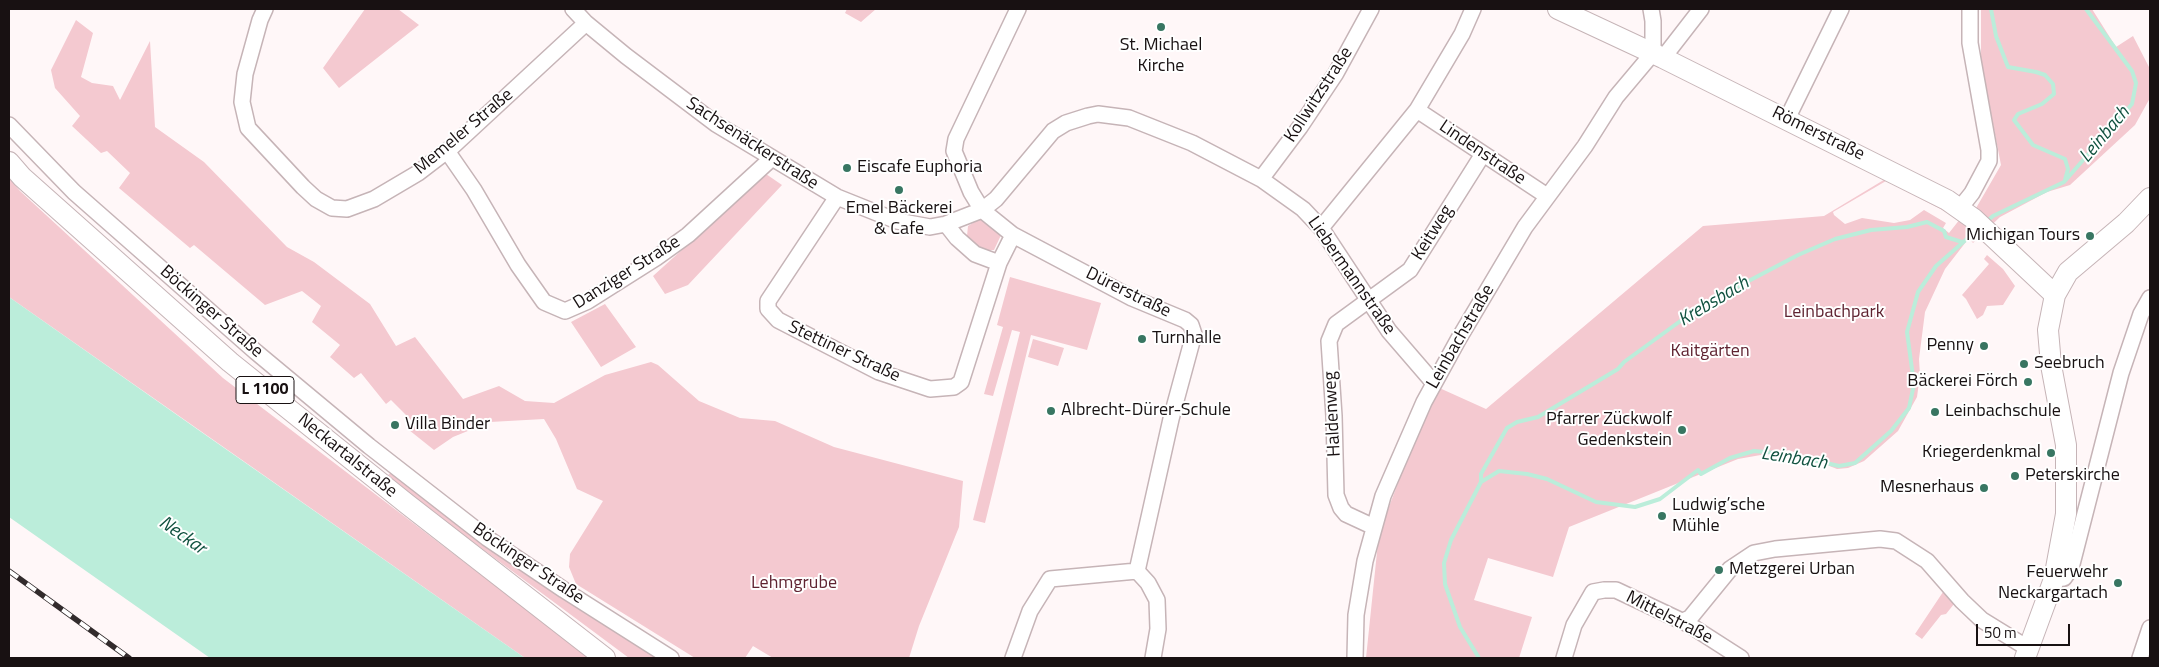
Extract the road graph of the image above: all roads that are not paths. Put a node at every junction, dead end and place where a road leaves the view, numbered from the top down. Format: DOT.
graph roads {
  1 [pos="265,9"];
  2 [pos="573,9"];
  3 [pos="1018,9"];
  4 [pos="1371,9"];
  5 [pos="1473,9"];
  6 [pos="1558,9"];
  7 [pos="1650,9"];
  8 [pos="1701,9"];
  9 [pos="1841,9"];
  10 [pos="1970,9"];
  11 [pos="586,23"];
  12 [pos="1658,55"];
  13 [pos="1417,110"];
  14 [pos="1787,119"];
  15 [pos="9,125"];
  16 [pos="447,151"];
  17 [pos="1483,154"];
  18 [pos="772,158"];
  19 [pos="9,162"];
  20 [pos="1261,179"];
  21 [pos="1547,196"];
  22 [pos="837,197"];
  23 [pos="2150,198"];
  24 [pos="982,210"];
  25 [pos="1974,220"];
  26 [pos="951,222"];
  27 [pos="1321,228"];
  28 [pos="1013,235"];
  29 [pos="999,263"];
  30 [pos="2055,295"];
  31 [pos="2150,298"];
  32 [pos="1370,300"];
  33 [pos="1433,382"];
  34 [pos="1374,527"];
  35 [pos="1137,571"];
  36 [pos="2054,579"];
  37 [pos="1683,621"];
  38 [pos="2150,628"];
  39 [pos="2027,654"];
  40 [pos="605,658"];
  41 [pos="671,658"];
  42 [pos="1013,658"];
  43 [pos="1153,658"];
  44 [pos="1355,658"];
  45 [pos="1564,658"];
  46 [pos="1741,658"];
  47 [pos="2140,658"];
  1 -- 16 [label="street, Memeler Straße"];
  2 -- 11 [label="street, Sachsenäckerstraße"];
  3 -- 24 [label="street"];
  4 -- 20 [label="street, Kollwitzstraße"];
  5 -- 13 [label="street"];
  6 -- 12 [label="main road, Römerstraße"];
  7 -- 12 [label="street"];
  8 -- 12 [label="street, Leinbachstraße"];
  9 -- 14 [label="street"];
  10 -- 25 [label="street"];
  11 -- 16 [label="street, Memeler Straße"];
  11 -- 18 [label="street, Sachsenäckerstraße"];
  12 -- 14 [label="main road, Römerstraße"];
  12 -- 21 [label="street, Leinbachstraße"];
  13 -- 17 [label="street, Lindenstraße"];
  13 -- 27 [label="street"];
  14 -- 25 [label="main road, Römerstraße"];
  15 -- 41 [label="street, Böckinger Straße"];
  16 -- 18 [label="street, Danziger Straße"];
  17 -- 21 [label="street, Lindenstraße"];
  17 -- 32 [label="street, Keitweg"];
  18 -- 22 [label="street, Sachsenäckerstraße"];
  19 -- 40 [label="main road, Neckartalstraße / L 1100"];
  20 -- 24 [label="street, Liebermannstraße"];
  20 -- 27 [label="street, Liebermannstraße"];
  21 -- 33 [label="street, Leinbachstraße"];
  22 -- 26 [label="street, Sachsenäckerstraße"];
  22 -- 29 [label="street, Stettiner Straße"];
  23 -- 30 [label="main road"];
  24 -- 26 [label="street, Liebermannstraße"];
  24 -- 28 [label="street, Dürerstraße"];
  25 -- 30 [label="main road, Römerstraße"];
  26 -- 29 [label="street"];
  27 -- 32 [label="street, Liebermannstraße"];
  28 -- 29 [label="street, Stettiner Straße"];
  28 -- 35 [label="street, Dürerstraße"];
  30 -- 36 [label="main road"];
  31 -- 36 [label="street"];
  32 -- 33 [label="street, Liebermannstraße"];
  32 -- 34 [label="street, Haldenweg"];
  33 -- 34 [label="street, Leinbachstraße"];
  34 -- 44 [label="street, Leinbachstraße"];
  35 -- 42 [label="street"];
  35 -- 43 [label="street"];
  36 -- 39 [label="main road"];
  37 -- 39 [label="street"];
  37 -- 45 [label="street, Mittelstraße"];
  37 -- 46 [label="street, Mittelstraße"];
  38 -- 47 [label="street"];
}
